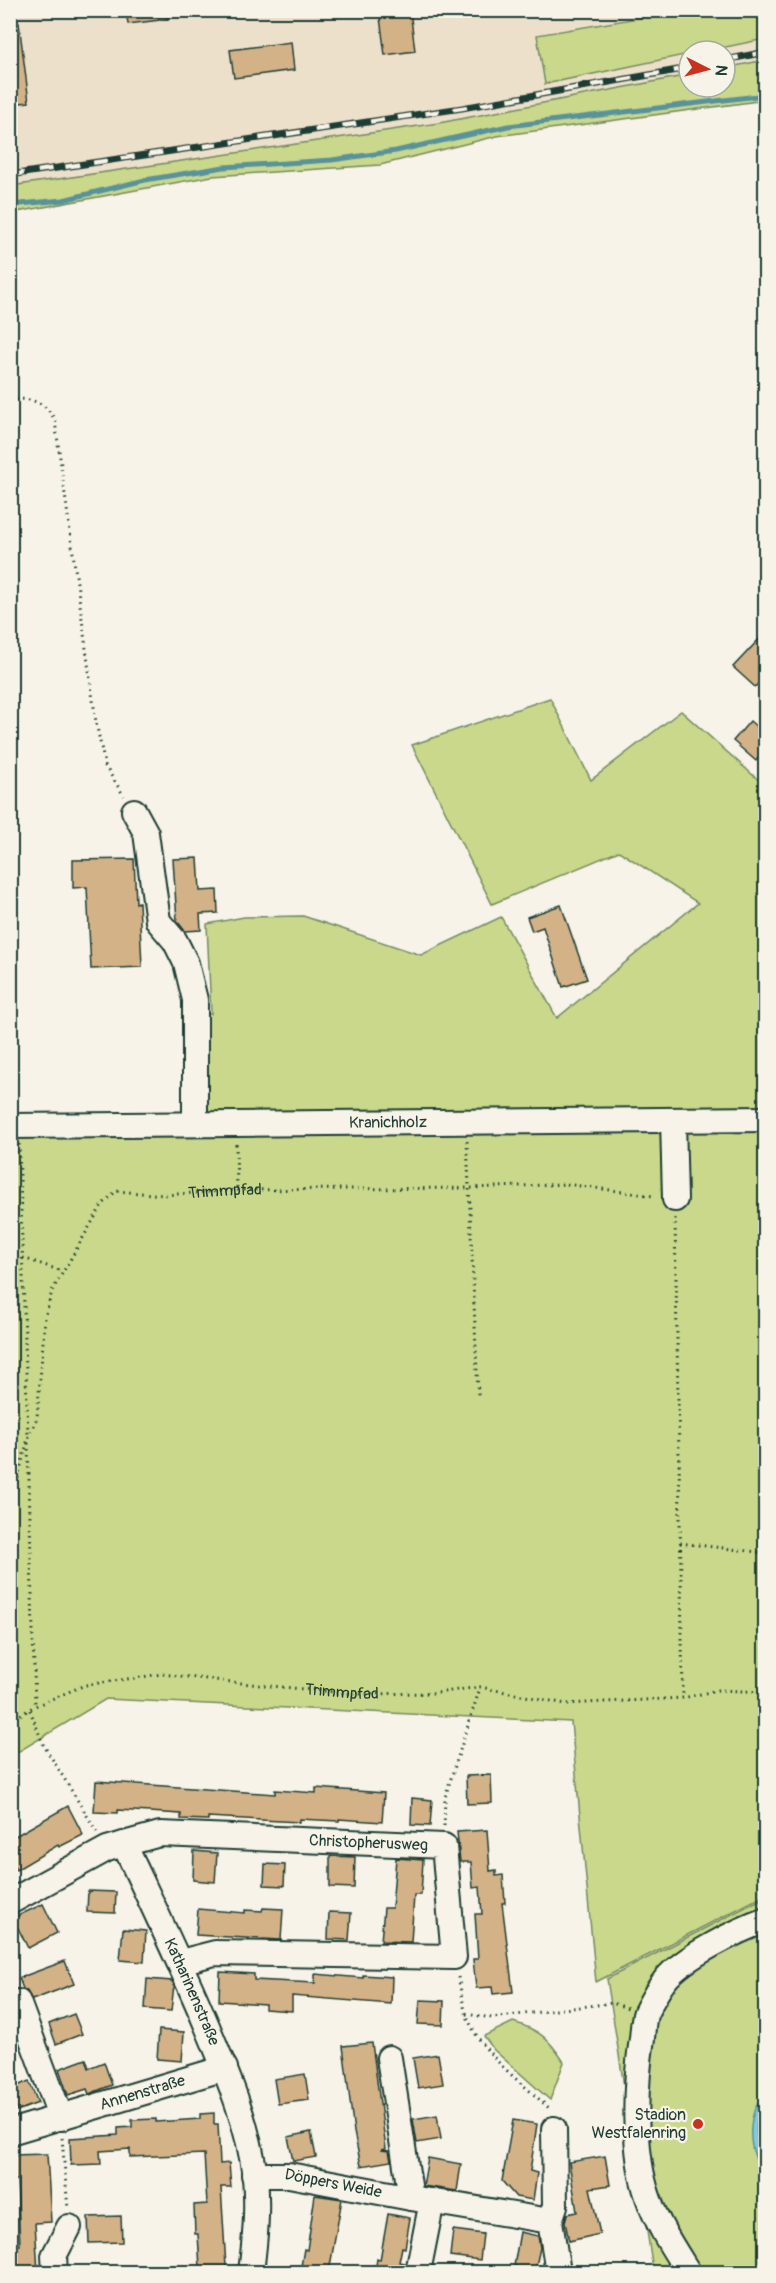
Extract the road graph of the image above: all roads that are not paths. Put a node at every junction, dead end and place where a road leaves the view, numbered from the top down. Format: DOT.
graph roads {
  1 [pos="134,811"];
  2 [pos="765,1119"];
  3 [pos="674,1120"];
  4 [pos="195,1123"];
  5 [pos="14,1126"];
  6 [pos="675,1199"];
  7 [pos="116,1846"];
  8 [pos="10,1902"];
  9 [pos="765,1920"];
  10 [pos="180,1962"];
  11 [pos="18,2002"];
  12 [pos="389,2058"];
  13 [pos="225,2068"];
  14 [pos="61,2118"];
  15 [pos="554,2128"];
  16 [pos="10,2132"];
  17 [pos="254,2175"];
  18 [pos="421,2200"];
  19 [pos="550,2221"];
  20 [pos="69,2227"];
  21 [pos="55,2272"];
  22 [pos="251,2272"];
  23 [pos="418,2272"];
  24 [pos="558,2272"];
  25 [pos="688,2272"];
  1 -- 4 [label="street"];
  2 -- 3 [label="street, Kranichholz"];
  3 -- 4 [label="street, Kranichholz"];
  3 -- 6 [label="street"];
  4 -- 5 [label="street, Kranichholz"];
  7 -- 8 [label="street"];
  7 -- 10 [label="street, Katharinenstraße"];
  7 -- 10 [label="street, Christopherusweg"];
  9 -- 25 [label="street"];
  10 -- 13 [label="street, Katharinenstraße"];
  11 -- 14 [label="street"];
  12 -- 18 [label="street"];
  13 -- 14 [label="street, Annenstraße"];
  13 -- 17 [label="street, Katharinenstraße"];
  14 -- 16 [label="street, Annenstraße"];
  15 -- 19 [label="street"];
  17 -- 18 [label="street, Döppers Weide"];
  17 -- 22 [label="street, Katharinenstraße"];
  18 -- 19 [label="street, Döppers Weide"];
  18 -- 23 [label="street"];
  19 -- 24 [label="street"];
  20 -- 21 [label="street"];
}
